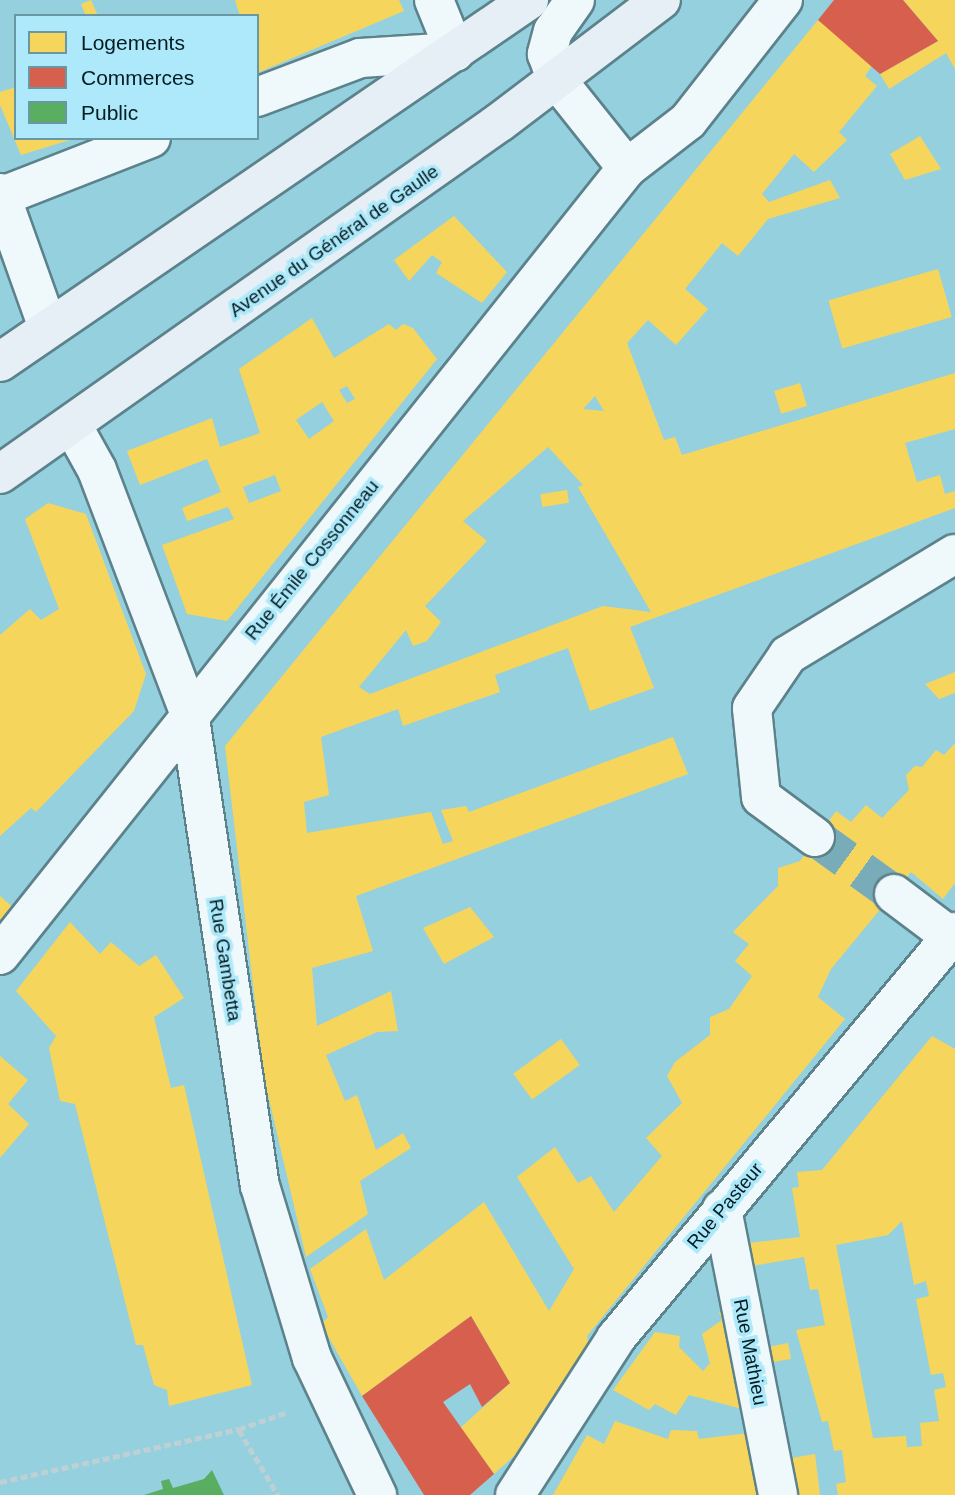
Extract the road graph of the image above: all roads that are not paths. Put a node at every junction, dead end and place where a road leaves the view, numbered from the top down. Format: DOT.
graph roads {
  1 [pos="434,0"];
  2 [pos="529,0"];
  3 [pos="575,0"];
  4 [pos="661,0"];
  5 [pos="783,0"];
  6 [pos="455,52"];
  7 [pos="556,79"];
  8 [pos="259,96"];
  9 [pos="146,140"];
  10 [pos="627,168"];
  11 [pos="0,195"];
  12 [pos="48,328"];
  13 [pos="0,362"];
  14 [pos="72,425"];
  15 [pos="0,474"];
  16 [pos="955,554"];
  17 [pos="189,712"];
  18 [pos="815,836"];
  19 [pos="894,894"];
  20 [pos="953,934"];
  21 [pos="0,955"];
  22 [pos="722,1209"];
  23 [pos="377,1495"];
  24 [pos="515,1495"];
  25 [pos="778,1495"];
  1 -- 6 [label="street"];
  2 -- 6 [label="main road"];
  3 -- 7 [label="street"];
  4 -- 7 [label="main road, Avenue du Général de Gaulle"];
  5 -- 10 [label="street, Rue Émile Cossonneau"];
  6 -- 8 [label="street"];
  6 -- 12 [label="main road"];
  7 -- 10 [label="street"];
  7 -- 14 [label="main road, Avenue du Général de Gaulle"];
  9 -- 11 [label="street"];
  10 -- 17 [label="street, Rue Émile Cossonneau"];
  11 -- 12 [label="street"];
  12 -- 13 [label="main road"];
  14 -- 15 [label="main road, Avenue du Général de Gaulle"];
  14 -- 17 [label="street, Rue Gambetta"];
  16 -- 18 [label="street"];
  17 -- 21 [label="street, Rue Émile Cossonneau"];
  17 -- 23 [label="street, Rue Gambetta"];
  19 -- 20 [label="street"];
  20 -- 22 [label="street, Rue Pasteur"];
  22 -- 24 [label="street, Rue Pasteur"];
  22 -- 25 [label="street, Rue Mathieu"];
}
